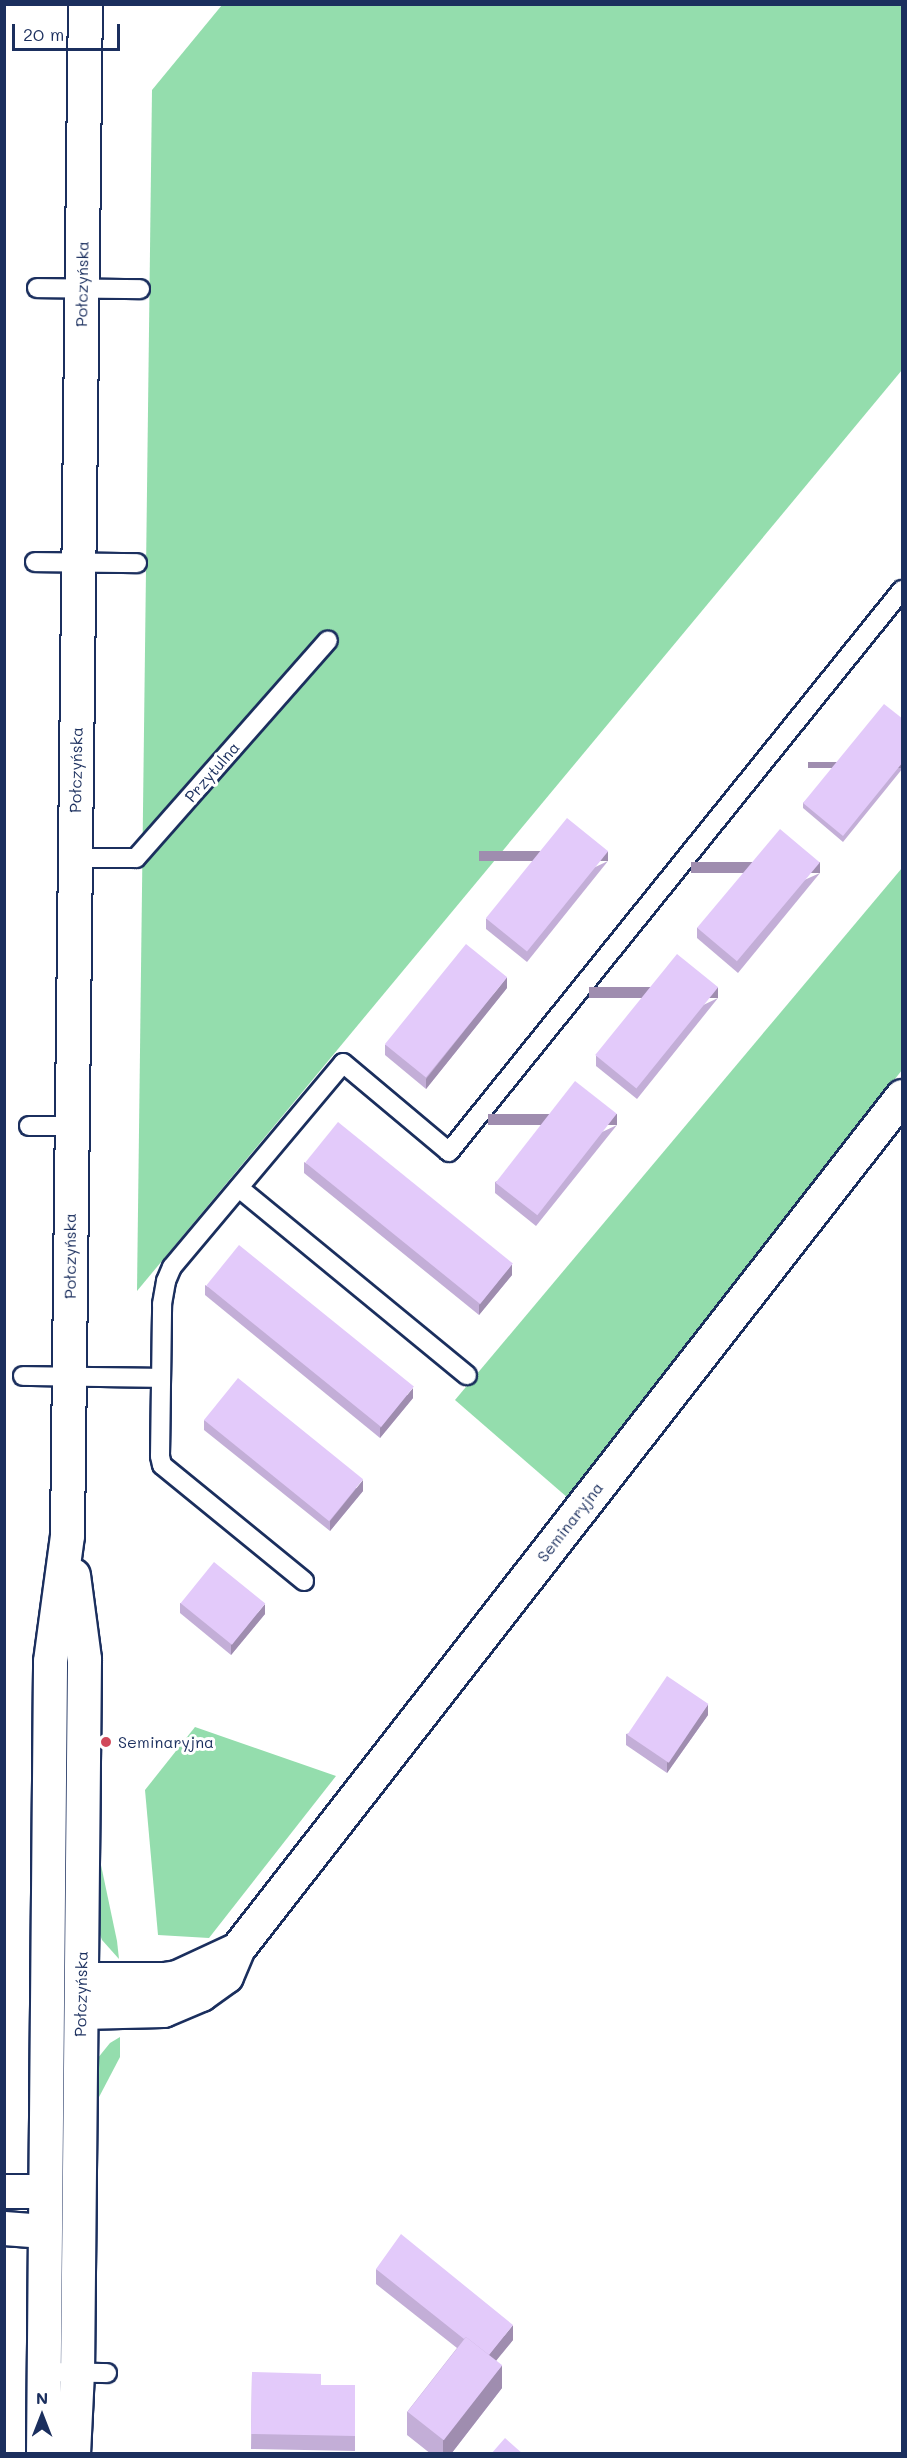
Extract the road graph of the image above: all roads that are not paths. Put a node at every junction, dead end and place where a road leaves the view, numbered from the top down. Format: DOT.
graph roads {
  1 [pos="85,4"];
  2 [pos="37,288"];
  3 [pos="82,289"];
  4 [pos="140,289"];
  5 [pos="35,561"];
  6 [pos="78,562"];
  7 [pos="137,563"];
  8 [pos="903,590"];
  9 [pos="328,640"];
  10 [pos="75,858"];
  11 [pos="903,1096"];
  12 [pos="29,1126"];
  13 [pos="71,1126"];
  14 [pos="238,1188"];
  15 [pos="467,1375"];
  16 [pos="23,1376"];
  17 [pos="69,1376"];
  18 [pos="159,1378"];
  19 [pos="68,1535"];
  20 [pos="304,1581"];
  21 [pos="238,1948"];
  22 [pos="81,1978"];
  23 [pos="45,1989"];
  24 [pos="81,2012"];
  25 [pos="4,2191"];
  26 [pos="45,2191"];
  27 [pos="78,2215"];
  28 [pos="4,2228"];
  29 [pos="44,2231"];
  30 [pos="42,2372"];
  31 [pos="92,2373"];
  32 [pos="43,2454"];
  33 [pos="73,2454"];
  1 -- 3 [label="main road, Połczyńska"];
  2 -- 3 [label="lane"];
  3 -- 4 [label="lane"];
  3 -- 6 [label="main road, Połczyńska"];
  5 -- 6 [label="lane"];
  6 -- 7 [label="lane"];
  6 -- 10 [label="main road, Połczyńska"];
  8 -- 14 [label="lane"];
  9 -- 10 [label="lane, Przytulna"];
  10 -- 13 [label="main road, Połczyńska"];
  11 -- 21 [label="main road, Seminaryjna"];
  12 -- 13 [label="lane"];
  13 -- 17 [label="main road, Połczyńska"];
  14 -- 15 [label="lane"];
  14 -- 18 [label="lane"];
  16 -- 17 [label="lane"];
  17 -- 18 [label="lane"];
  17 -- 19 [label="main road, Połczyńska"];
  18 -- 20 [label="lane"];
  19 -- 22 [label="main road, Połczyńska"];
  19 -- 23 [label="main road, Połczyńska"];
  21 -- 22 [label="main road, Seminaryjna"];
  21 -- 24 [label="main road, Seminaryjna"];
  22 -- 23 [label="main road, Seminaryjna"];
  22 -- 24 [label="main road, Połczyńska"];
  23 -- 24 [label="main road"];
  23 -- 26 [label="main road, Połczyńska"];
  24 -- 27 [label="main road, Połczyńska"];
  25 -- 26 [label="main road"];
  26 -- 27 [label="main road"];
  26 -- 29 [label="main road, Połczyńska"];
  27 -- 29 [label="main road"];
  27 -- 31 [label="main road, Połczyńska"];
  28 -- 29 [label="main road"];
  29 -- 30 [label="main road, Połczyńska"];
  30 -- 31 [label="lane"];
  30 -- 32 [label="main road, Połczyńska"];
  31 -- 33 [label="main road, Połczyńska"];
}
